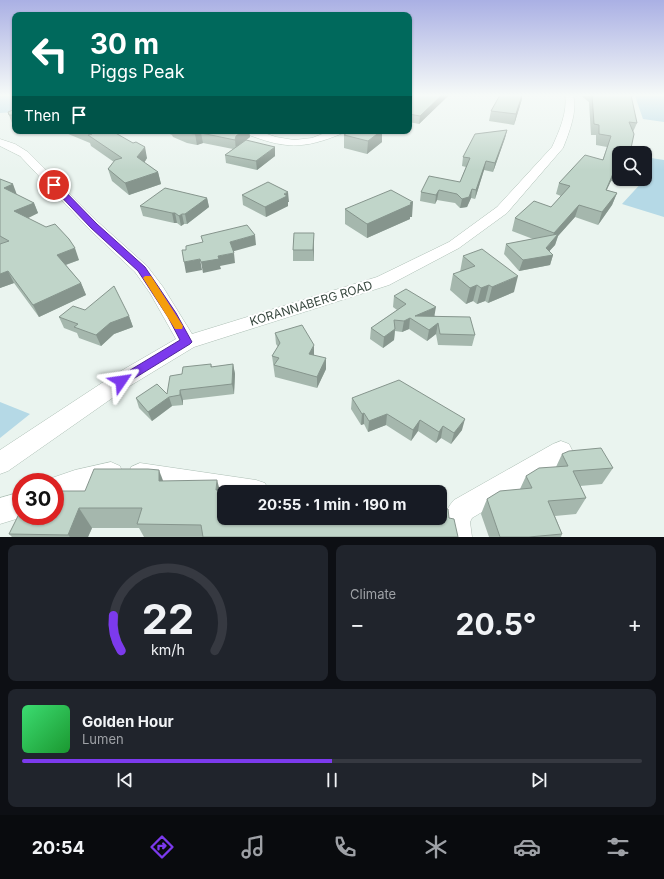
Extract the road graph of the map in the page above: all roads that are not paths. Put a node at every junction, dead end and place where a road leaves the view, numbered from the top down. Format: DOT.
graph roads {
  1 [pos="567,120"];
  2 [pos="255,134"];
  3 [pos="331,134"];
  4 [pos="0,142"];
  5 [pos="187,342"];
  6 [pos="561,452"];
  7 [pos="0,463"];
  8 [pos="64,486"];
  9 [pos="217,486"];
  10 [pos="12,508"];
  11 [pos="0,511"];
  12 [pos="458,537"];
  1 -- 5 [label="street, KORANNABERG ROAD"];
  2 -- 3 [label="street"];
  4 -- 5 [label="street"];
  5 -- 7 [label="street, KORANNABERG ROAD"];
  6 -- 12 [label="street"];
  8 -- 9 [label="street"];
  10 -- 11 [label="street"];
}
